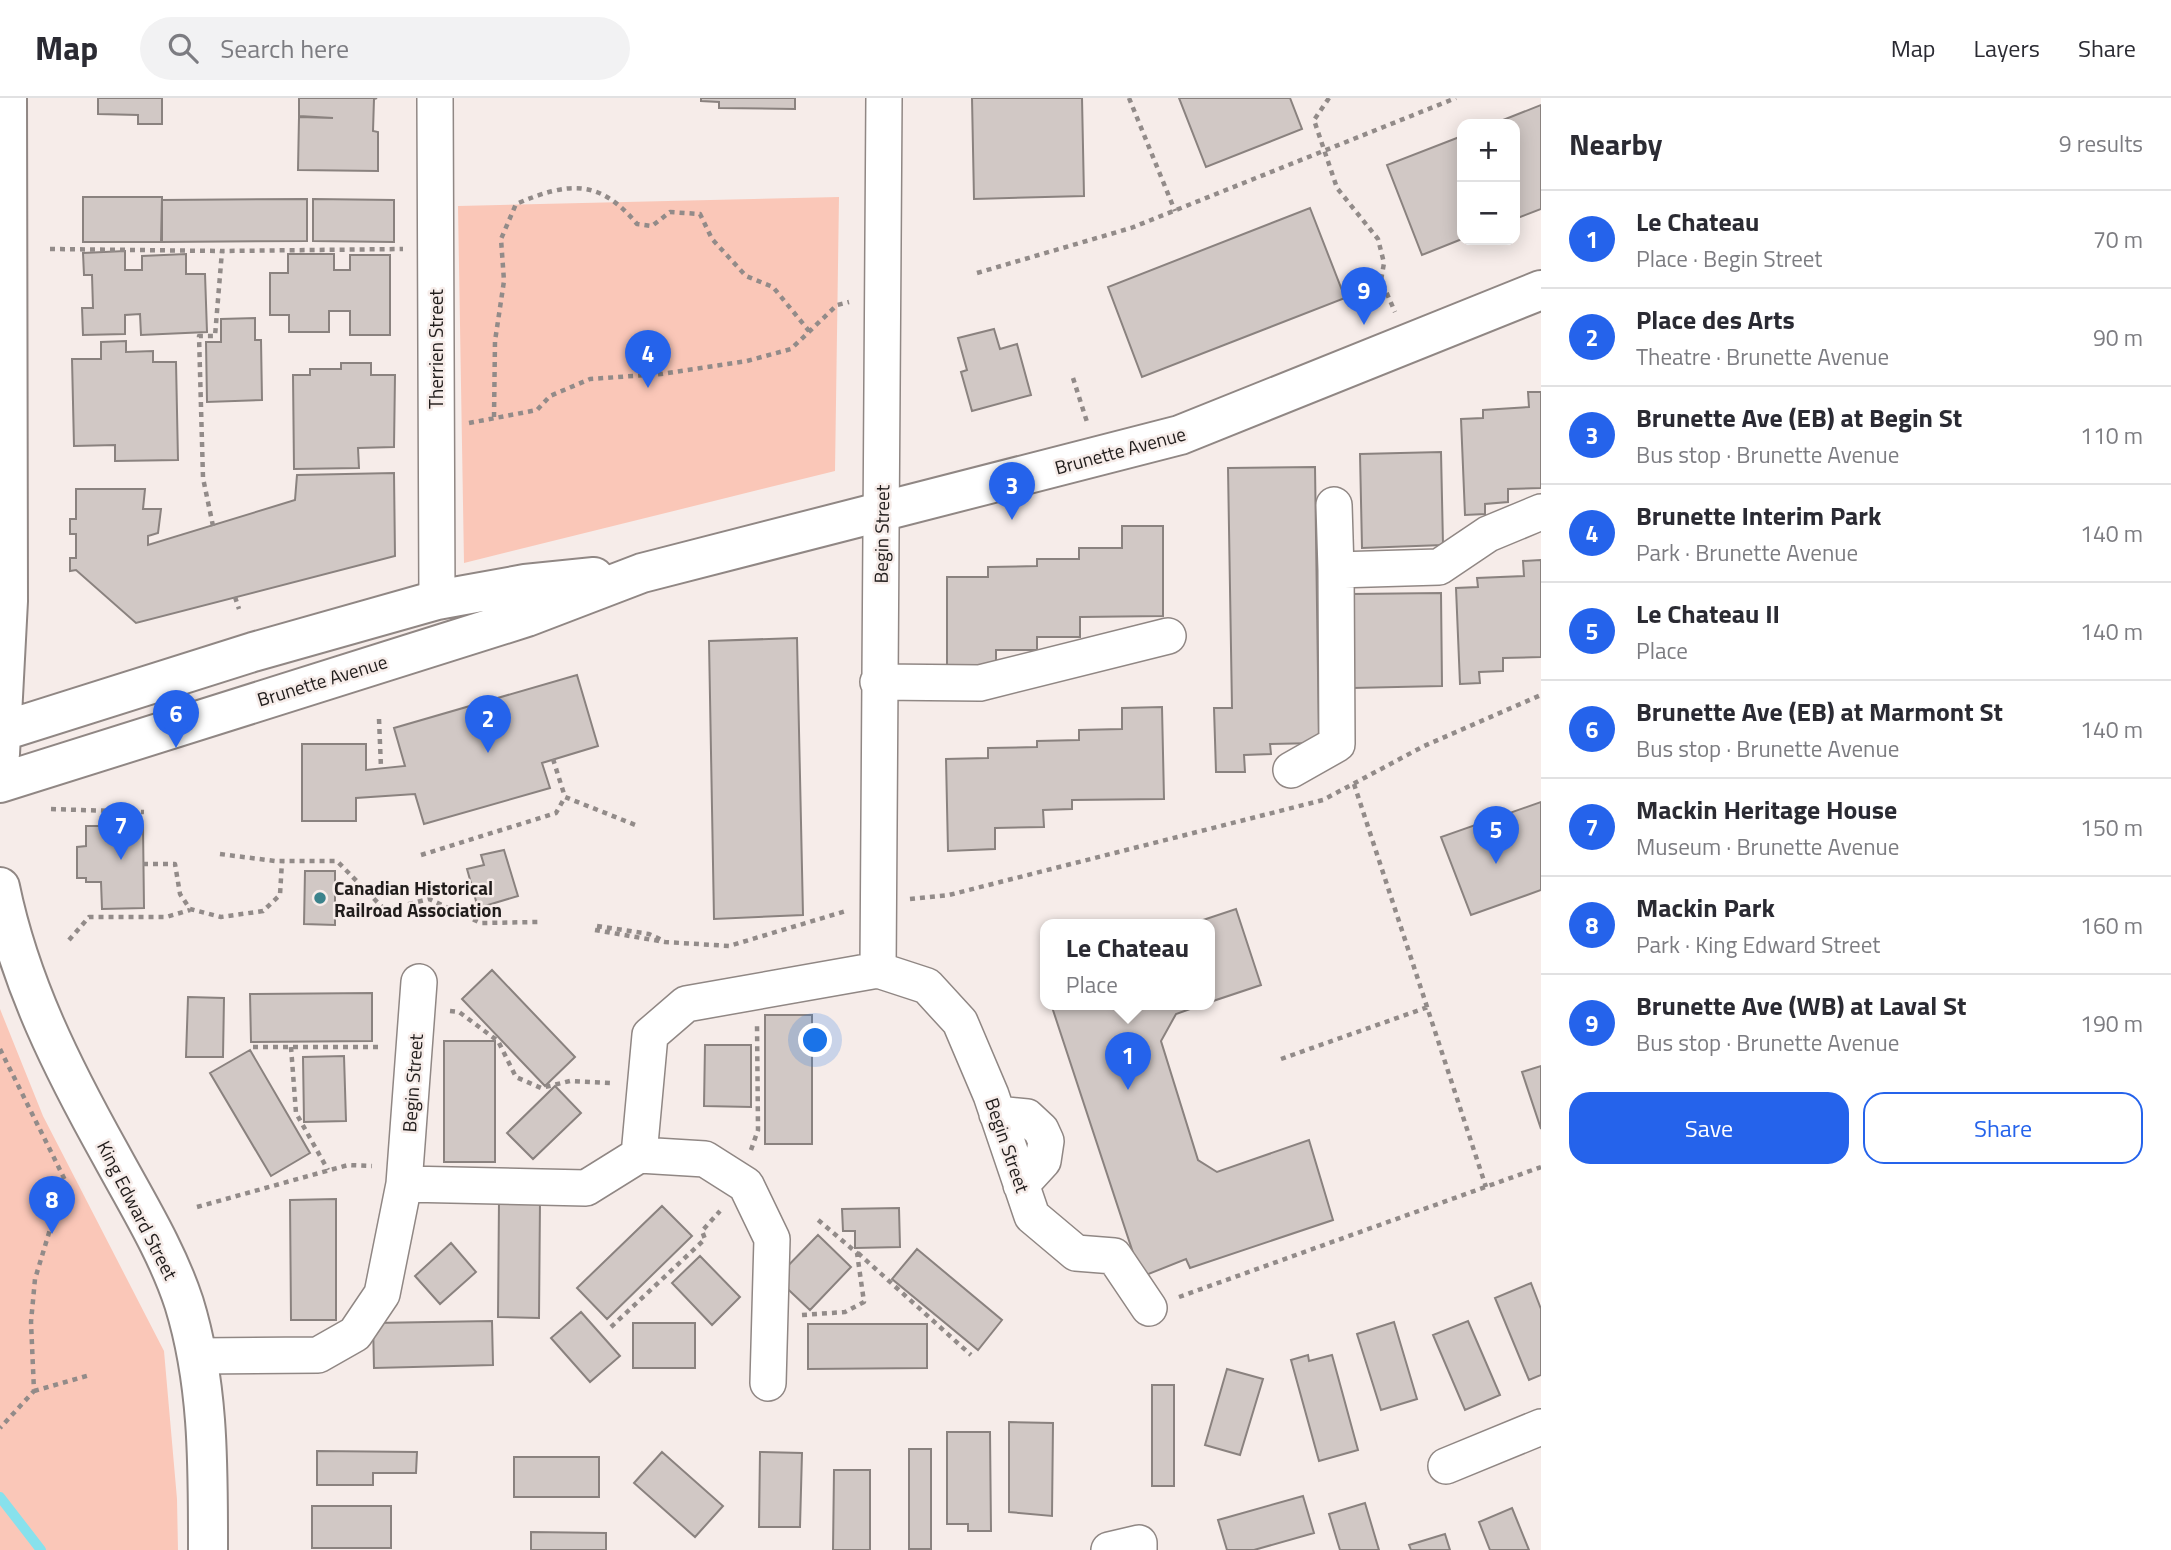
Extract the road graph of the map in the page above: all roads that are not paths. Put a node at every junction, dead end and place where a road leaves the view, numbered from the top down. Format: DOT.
graph roads {
  1 [pos="7,98"];
  2 [pos="435,98"];
  3 [pos="884,98"];
  4 [pos="3,234"];
  5 [pos="1541,290"];
  6 [pos="4,475"];
  7 [pos="1334,505"];
  8 [pos="881,512"];
  9 [pos="1541,512"];
  10 [pos="1336,570"];
  11 [pos="642,573"];
  12 [pos="437,600"];
  13 [pos="1168,636"];
  14 [pos="878,682"];
  15 [pos="1,739"];
  16 [pos="1291,770"];
  17 [pos="0,783"];
  18 [pos="0,887"];
  19 [pos="878,970"];
  20 [pos="418,996"];
  21 [pos="639,1155"];
  22 [pos="405,1175"];
  23 [pos="1149,1308"];
  24 [pos="197,1356"];
  25 [pos="768,1383"];
  26 [pos="1541,1427"];
  27 [pos="1446,1466"];
  28 [pos="208,1550"];
  29 [pos="1109,1550"];
  30 [pos="1139,1550"];
  1 -- 4 [label="main road"];
  2 -- 12 [label="street, Therrien Street"];
  3 -- 8 [label="street, Begin Street"];
  4 -- 6 [label="main road"];
  5 -- 8 [label="main road, Brunette Avenue"];
  6 -- 15 [label="main road"];
  7 -- 10 [label="street"];
  8 -- 11 [label="main road, Brunette Avenue"];
  8 -- 14 [label="street, Begin Street"];
  9 -- 10 [label="street"];
  10 -- 16 [label="street"];
  11 -- 12 [label="main road, Brunette Avenue"];
  11 -- 17 [label="main road, Brunette Avenue"];
  12 -- 15 [label="main road, Brunette Avenue"];
  13 -- 14 [label="street"];
  14 -- 19 [label="street, Begin Street"];
  18 -- 24 [label="main road, King Edward Street"];
  19 -- 21 [label="street, Begin Street"];
  19 -- 23 [label="street, Begin Street"];
  20 -- 22 [label="street, Begin Street"];
  21 -- 22 [label="street"];
  21 -- 25 [label="street"];
  22 -- 24 [label="street, Begin Street"];
  24 -- 28 [label="main road, King Edward Street"];
  26 -- 27 [label="street"];
  29 -- 30 [label="street"];
}
